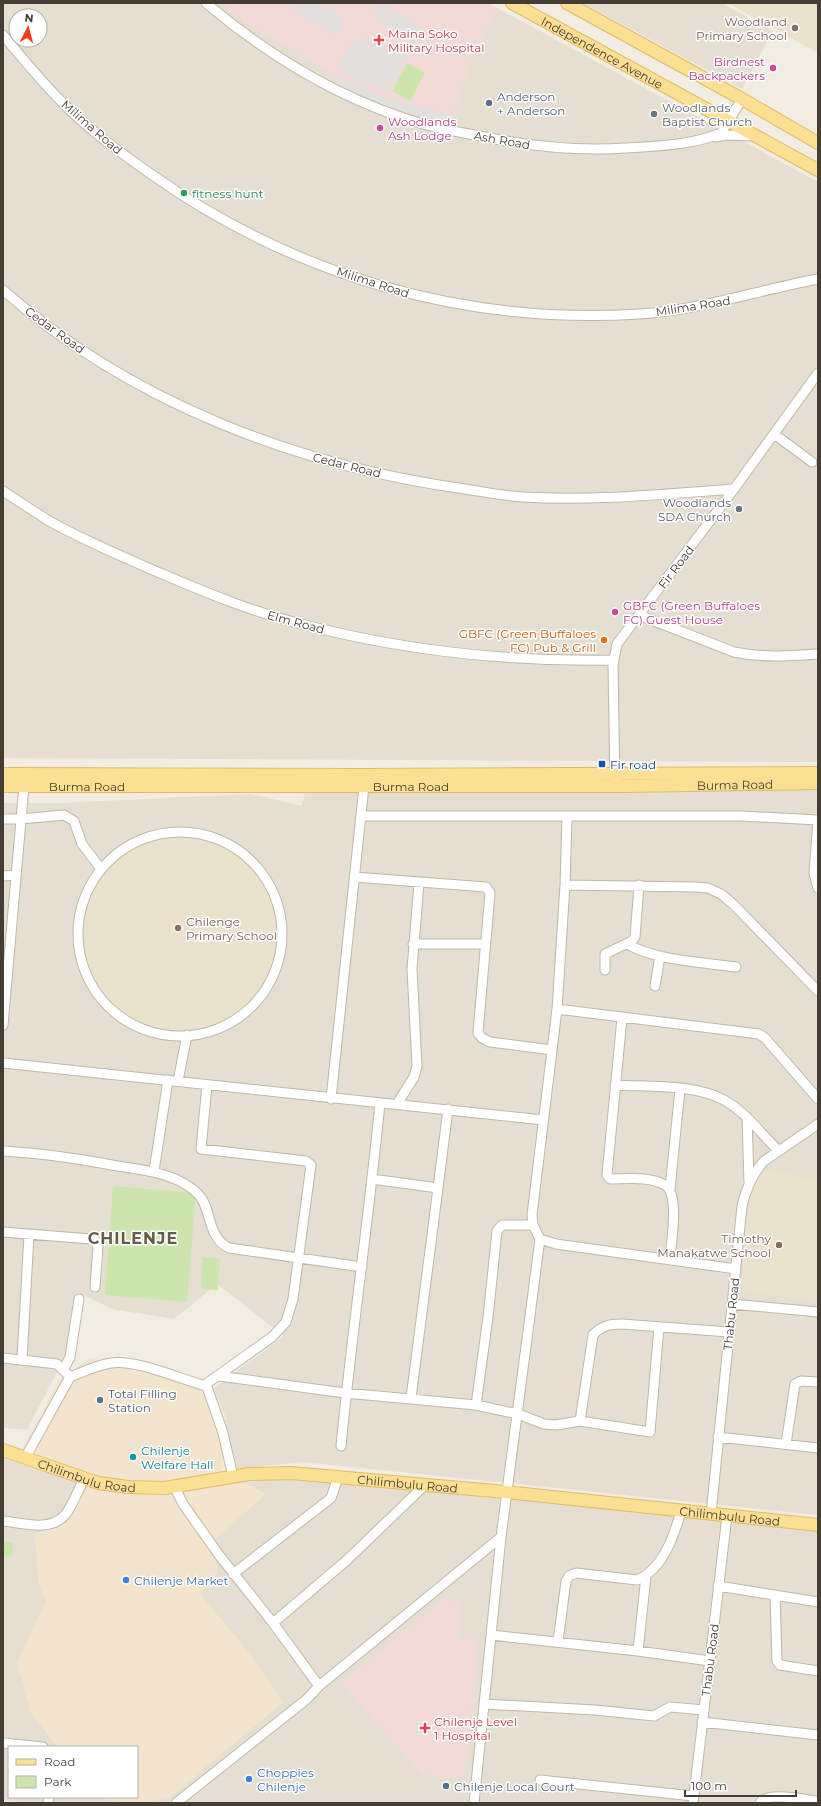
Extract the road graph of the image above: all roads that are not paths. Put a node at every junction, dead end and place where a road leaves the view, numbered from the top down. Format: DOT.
graph roads {
  1 [pos="206,3"];
  2 [pos="512,3"];
  3 [pos="567,3"];
  4 [pos="3,35"];
  5 [pos="742,99"];
  6 [pos="729,121"];
  7 [pos="712,137"];
  8 [pos="758,137"];
  9 [pos="818,143"];
  10 [pos="818,170"];
  11 [pos="818,279"];
  12 [pos="3,290"];
  13 [pos="818,373"];
  14 [pos="774,434"];
  15 [pos="812,462"];
  16 [pos="734,489"];
  17 [pos="3,491"];
  18 [pos="639,615"];
  19 [pos="818,654"];
  20 [pos="614,660"];
  21 [pos="818,773"];
  22 [pos="3,774"];
  23 [pos="615,780"];
  24 [pos="818,784"];
  25 [pos="3,786"];
  26 [pos="24,786"];
  27 [pos="364,786"];
  28 [pos="362,816"];
  29 [pos="567,818"];
  30 [pos="3,819"];
  31 [pos="21,819"];
  32 [pos="818,820"];
  33 [pos="101,869"];
  34 [pos="16,875"];
  35 [pos="3,876"];
  36 [pos="354,877"];
  37 [pos="419,883"];
  38 [pos="565,885"];
  39 [pos="639,885"];
  40 [pos="818,888"];
  41 [pos="413,944"];
  42 [pos="486,944"];
  43 [pos="627,944"];
  44 [pos="660,956"];
  45 [pos="736,968"];
  46 [pos="605,970"];
  47 [pos="655,986"];
  48 [pos="818,991"];
  49 [pos="557,1009"];
  50 [pos="622,1018"];
  51 [pos="3,1025"];
  52 [pos="187,1036"];
  53 [pos="552,1050"];
  54 [pos="3,1063"];
  55 [pos="168,1080"];
  56 [pos="178,1082"];
  57 [pos="207,1085"];
  58 [pos="615,1085"];
  59 [pos="680,1089"];
  60 [pos="331,1099"];
  61 [pos="818,1099"];
  62 [pos="380,1103"];
  63 [pos="397,1104"];
  64 [pos="448,1109"];
  65 [pos="747,1117"];
  66 [pos="543,1120"];
  67 [pos="818,1124"];
  68 [pos="778,1150"];
  69 [pos="3,1151"];
  70 [pos="154,1171"];
  71 [pos="372,1179"];
  72 [pos="749,1183"];
  73 [pos="438,1188"];
  74 [pos="670,1189"];
  75 [pos="533,1225"];
  76 [pos="3,1232"];
  77 [pos="29,1235"];
  78 [pos="540,1239"];
  79 [pos="299,1259"];
  80 [pos="670,1259"];
  81 [pos="362,1267"];
  82 [pos="736,1269"];
  83 [pos="95,1287"];
  84 [pos="79,1299"];
  85 [pos="732,1304"];
  86 [pos="818,1312"];
  87 [pos="659,1327"];
  88 [pos="729,1332"];
  89 [pos="3,1358"];
  90 [pos="22,1359"];
  91 [pos="64,1369"];
  92 [pos="219,1376"];
  93 [pos="70,1377"];
  94 [pos="818,1382"];
  95 [pos="206,1384"];
  96 [pos="345,1392"];
  97 [pos="412,1398"];
  98 [pos="476,1405"];
  99 [pos="518,1414"];
  100 [pos="580,1421"];
  101 [pos="718,1437"];
  102 [pos="786,1444"];
  103 [pos="341,1446"];
  104 [pos="818,1448"];
  105 [pos="3,1450"];
  106 [pos="25,1458"];
  107 [pos="338,1476"];
  108 [pos="233,1477"];
  109 [pos="84,1479"];
  110 [pos="426,1484"];
  111 [pos="174,1486"];
  112 [pos="506,1492"];
  113 [pos="681,1511"];
  114 [pos="711,1514"];
  115 [pos="727,1516"];
  116 [pos="3,1521"];
  117 [pos="818,1525"];
  118 [pos="501,1537"];
  119 [pos="233,1574"];
  120 [pos="646,1576"];
  121 [pos="718,1586"];
  122 [pos="775,1595"];
  123 [pos="818,1602"];
  124 [pos="273,1623"];
  125 [pos="491,1635"];
  126 [pos="558,1642"];
  127 [pos="638,1651"];
  128 [pos="710,1661"];
  129 [pos="818,1671"];
  130 [pos="319,1686"];
  131 [pos="484,1704"];
  132 [pos="704,1710"];
  133 [pos="702,1722"];
  134 [pos="818,1735"];
  135 [pos="3,1743"];
  136 [pos="33,1746"];
  137 [pos="540,1780"];
  138 [pos="694,1799"];
  139 [pos="818,1801"];
  140 [pos="176,1803"];
  141 [pos="474,1803"];
  142 [pos="760,1803"];
  1 -- 7 [label="street, Ash Road"];
  2 -- 6 [label="main road, Independence Avenue"];
  3 -- 5 [label="main road"];
  4 -- 11 [label="street, Milima Road"];
  5 -- 6 [label="street"];
  5 -- 9 [label="main road"];
  6 -- 7 [label="street"];
  6 -- 8 [label="main road, Independence Avenue"];
  7 -- 8 [label="street, Ash Road"];
  8 -- 10 [label="main road, Independence Avenue"];
  12 -- 16 [label="street, Cedar Road"];
  13 -- 14 [label="street, Fir Road"];
  14 -- 15 [label="street"];
  14 -- 16 [label="street, Fir Road"];
  16 -- 18 [label="street, Fir Road"];
  17 -- 20 [label="street, Elm Road"];
  18 -- 19 [label="street"];
  18 -- 20 [label="street, Fir Road"];
  20 -- 23 [label="street, Fir Road"];
  21 -- 23 [label="main road, Burma Road"];
  22 -- 23 [label="main road, Burma Road"];
  23 -- 24 [label="main road, Burma Road"];
  23 -- 27 [label="main road, Burma Road"];
  25 -- 26 [label="main road, Burma Road"];
  26 -- 27 [label="main road, Burma Road"];
  26 -- 31 [label="street"];
  27 -- 28 [label="street"];
  28 -- 29 [label="street"];
  28 -- 36 [label="street"];
  29 -- 32 [label="street"];
  29 -- 38 [label="street"];
  30 -- 31 [label="street"];
  31 -- 33 [label="street"];
  31 -- 34 [label="street"];
  32 -- 40 [label="street"];
  33 -- 52 [label="street"];
  33 -- 52 [label="street"];
  34 -- 35 [label="street"];
  34 -- 51 [label="street"];
  36 -- 37 [label="street"];
  36 -- 60 [label="street"];
  37 -- 41 [label="street"];
  37 -- 42 [label="street"];
  38 -- 39 [label="street"];
  38 -- 49 [label="street"];
  39 -- 43 [label="street"];
  39 -- 48 [label="street"];
  41 -- 42 [label="street"];
  41 -- 63 [label="street"];
  42 -- 53 [label="street"];
  43 -- 44 [label="street"];
  43 -- 46 [label="street"];
  44 -- 45 [label="street"];
  44 -- 47 [label="street"];
  49 -- 50 [label="street"];
  49 -- 53 [label="street"];
  50 -- 58 [label="street"];
  50 -- 61 [label="street"];
  52 -- 56 [label="street"];
  53 -- 66 [label="street"];
  54 -- 55 [label="street"];
  55 -- 56 [label="street"];
  55 -- 70 [label="street"];
  56 -- 57 [label="street"];
  57 -- 60 [label="street"];
  57 -- 79 [label="street"];
  58 -- 59 [label="street"];
  58 -- 74 [label="street"];
  59 -- 65 [label="street"];
  59 -- 74 [label="street"];
  60 -- 62 [label="street"];
  62 -- 63 [label="street"];
  62 -- 71 [label="street"];
  63 -- 64 [label="street"];
  64 -- 66 [label="street"];
  64 -- 73 [label="street"];
  65 -- 68 [label="street"];
  65 -- 72 [label="street"];
  66 -- 75 [label="street"];
  67 -- 68 [label="street, Thabu Road"];
  68 -- 72 [label="street, Thabu Road"];
  69 -- 70 [label="street"];
  70 -- 79 [label="street"];
  71 -- 73 [label="street"];
  71 -- 81 [label="street"];
  72 -- 82 [label="street, Thabu Road"];
  73 -- 97 [label="street"];
  74 -- 80 [label="street"];
  75 -- 78 [label="street"];
  75 -- 98 [label="street"];
  76 -- 77 [label="street"];
  77 -- 83 [label="street"];
  77 -- 90 [label="street"];
  78 -- 80 [label="street"];
  78 -- 99 [label="street"];
  79 -- 81 [label="street"];
  79 -- 92 [label="street"];
  80 -- 82 [label="street"];
  81 -- 96 [label="street"];
  82 -- 85 [label="street, Thabu Road"];
  84 -- 91 [label="street"];
  85 -- 86 [label="street"];
  85 -- 88 [label="street, Thabu Road"];
  87 -- 88 [label="street"];
  87 -- 100 [label="street"];
  87 -- 100 [label="street"];
  88 -- 101 [label="street, Thabu Road"];
  89 -- 90 [label="street"];
  90 -- 91 [label="street"];
  91 -- 93 [label="street"];
  92 -- 95 [label="street"];
  92 -- 96 [label="street"];
  93 -- 95 [label="street"];
  93 -- 106 [label="street"];
  94 -- 102 [label="street"];
  95 -- 108 [label="street"];
  96 -- 97 [label="street"];
  96 -- 103 [label="street"];
  97 -- 98 [label="street"];
  98 -- 99 [label="street"];
  99 -- 100 [label="street"];
  99 -- 112 [label="street"];
  101 -- 102 [label="street"];
  101 -- 114 [label="street, Thabu Road"];
  102 -- 104 [label="street"];
  105 -- 106 [label="main road, Chilimbulu Road"];
  106 -- 109 [label="main road, Chilimbulu Road"];
  107 -- 108 [label="main road, Chilimbulu Road"];
  107 -- 110 [label="main road, Chilimbulu Road"];
  107 -- 119 [label="street"];
  108 -- 111 [label="main road, Chilimbulu Road"];
  109 -- 111 [label="main road, Chilimbulu Road"];
  109 -- 116 [label="street"];
  110 -- 112 [label="main road, Chilimbulu Road"];
  110 -- 124 [label="street"];
  111 -- 119 [label="street"];
  112 -- 113 [label="main road, Chilimbulu Road"];
  112 -- 118 [label="street"];
  113 -- 114 [label="main road, Chilimbulu Road"];
  113 -- 120 [label="street"];
  114 -- 115 [label="main road, Chilimbulu Road"];
  115 -- 117 [label="main road, Chilimbulu Road"];
  115 -- 121 [label="street, Thabu Road"];
  118 -- 125 [label="street"];
  118 -- 130 [label="street"];
  119 -- 124 [label="street"];
  120 -- 126 [label="street"];
  120 -- 127 [label="street"];
  121 -- 122 [label="street"];
  121 -- 128 [label="street, Thabu Road"];
  122 -- 123 [label="street"];
  122 -- 129 [label="street"];
  124 -- 130 [label="street"];
  125 -- 126 [label="street"];
  125 -- 131 [label="street"];
  126 -- 127 [label="street"];
  127 -- 128 [label="street"];
  128 -- 132 [label="street, Thabu Road"];
  130 -- 140 [label="street"];
  131 -- 132 [label="street"];
  131 -- 141 [label="street"];
  132 -- 133 [label="street, Thabu Road"];
  133 -- 134 [label="street"];
  133 -- 138 [label="street, Thabu Road"];
  135 -- 136 [label="street"];
  137 -- 138 [label="street"];
  139 -- 142 [label="street"];
}
